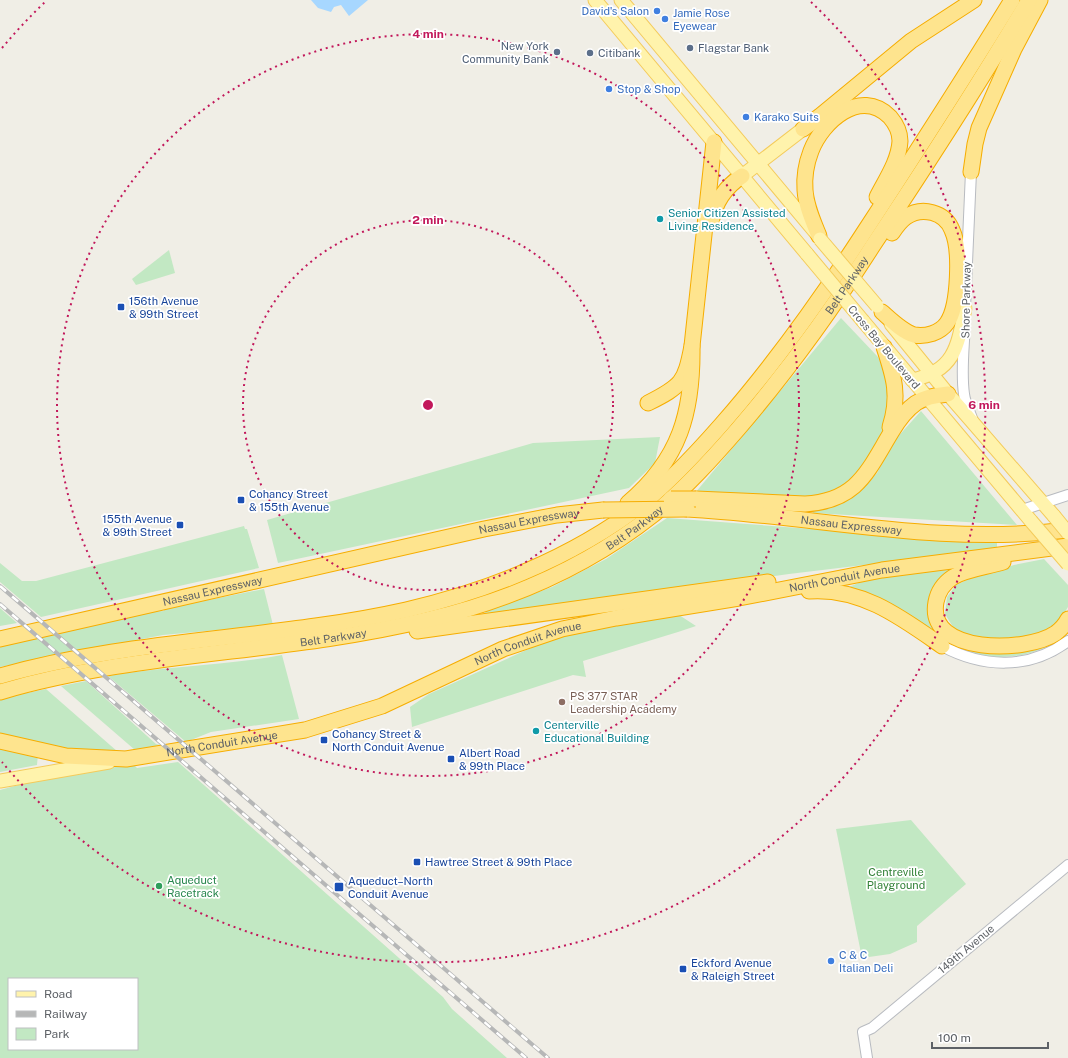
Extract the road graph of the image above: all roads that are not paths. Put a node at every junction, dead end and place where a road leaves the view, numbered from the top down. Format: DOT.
graph roads {
  1 [pos="595,0"];
  2 [pos="611,0"];
  3 [pos="621,0"];
  4 [pos="974,0"];
  5 [pos="1012,0"];
  6 [pos="1029,0"];
  7 [pos="1040,0"];
  8 [pos="630,10"];
  9 [pos="803,128"];
  10 [pos="714,142"];
  11 [pos="758,164"];
  12 [pos="971,172"];
  13 [pos="742,176"];
  14 [pos="820,237"];
  15 [pos="703,254"];
  16 [pos="825,292"];
  17 [pos="965,308"];
  18 [pos="879,309"];
  19 [pos="831,310"];
  20 [pos="692,346"];
  21 [pos="884,347"];
  22 [pos="932,375"];
  23 [pos="912,380"];
  24 [pos="948,394"];
  25 [pos="927,398"];
  26 [pos="687,413"];
  27 [pos="975,425"];
  28 [pos="884,443"];
  29 [pos="1068,495"];
  30 [pos="1042,503"];
  31 [pos="692,504"];
  32 [pos="1022,510"];
  33 [pos="1068,532"];
  34 [pos="1068,546"];
  35 [pos="1046,549"];
  36 [pos="1068,564"];
  37 [pos="882,570"];
  38 [pos="457,596"];
  39 [pos="738,598"];
  40 [pos="1068,620"];
  41 [pos="38,630"];
  42 [pos="0,634"];
  43 [pos="348,636"];
  44 [pos="0,639"];
  45 [pos="1068,641"];
  46 [pos="942,646"];
  47 [pos="1,676"];
  48 [pos="0,692"];
  49 [pos="0,741"];
  50 [pos="126,759"];
  51 [pos="0,781"];
  52 [pos="1068,865"];
  53 [pos="867,1058"];
  1 -- 10 [label="main road, Cross Bay Boulevard"];
  2 -- 8 [label="main road"];
  3 -- 8 [label="main road, Cross Bay Boulevard"];
  4 -- 9 [label="highway"];
  5 -- 16 [label="highway, Belt Parkway"];
  6 -- 19 [label="highway, Belt Parkway"];
  7 -- 12 [label="highway"];
  8 -- 11 [label="main road, Cross Bay Boulevard"];
  9 -- 11 [label="main road"];
  10 -- 13 [label="main road, Cross Bay Boulevard"];
  10 -- 15 [label="highway"];
  11 -- 13 [label="main road"];
  11 -- 14 [label="main road, Cross Bay Boulevard"];
  12 -- 17 [label="street, Shore Parkway"];
  13 -- 15 [label="highway"];
  13 -- 21 [label="main road, Cross Bay Boulevard, bridge"];
  14 -- 16 [label="highway"];
  14 -- 18 [label="main road, Cross Bay Boulevard, bridge"];
  15 -- 20 [label="highway"];
  16 -- 38 [label="highway, Belt Parkway"];
  17 -- 22 [label="main road"];
  17 -- 27 [label="street, Shore Parkway"];
  18 -- 19 [label="highway"];
  18 -- 22 [label="main road, Cross Bay Boulevard"];
  19 -- 43 [label="highway, Belt Parkway"];
  20 -- 26 [label="highway"];
  20 -- 26 [label="highway"];
  21 -- 23 [label="main road, Cross Bay Boulevard"];
  21 -- 28 [label="highway"];
  22 -- 23 [label="main road"];
  22 -- 24 [label="main road, Cross Bay Boulevard"];
  23 -- 25 [label="main road, Cross Bay Boulevard"];
  24 -- 25 [label="highway"];
  24 -- 27 [label="main road, Cross Bay Boulevard"];
  25 -- 28 [label="highway"];
  25 -- 32 [label="main road, Cross Bay Boulevard"];
  26 -- 38 [label="highway"];
  27 -- 30 [label="main road, Cross Bay Boulevard"];
  28 -- 31 [label="highway"];
  29 -- 30 [label="street"];
  30 -- 32 [label="street"];
  30 -- 33 [label="main road, Cross Bay Boulevard, bridge"];
  31 -- 33 [label="highway, Nassau Expressway"];
  31 -- 41 [label="highway, Nassau Expressway, bridge"];
  32 -- 36 [label="main road, Cross Bay Boulevard, bridge"];
  34 -- 35 [label="highway, North Conduit Avenue"];
  35 -- 37 [label="highway, North Conduit Avenue"];
  35 -- 40 [label="highway"];
  37 -- 39 [label="highway, North Conduit Avenue"];
  37 -- 43 [label="highway"];
  38 -- 47 [label="highway, Belt Parkway"];
  39 -- 46 [label="highway"];
  39 -- 50 [label="highway, North Conduit Avenue"];
  41 -- 42 [label="highway"];
  41 -- 44 [label="highway, Nassau Expressway"];
  43 -- 48 [label="highway, Belt Parkway"];
  45 -- 46 [label="street"];
  49 -- 50 [label="highway"];
  50 -- 51 [label="main road, North Conduit Avenue"];
  52 -- 53 [label="street, 149th Avenue"];
}
